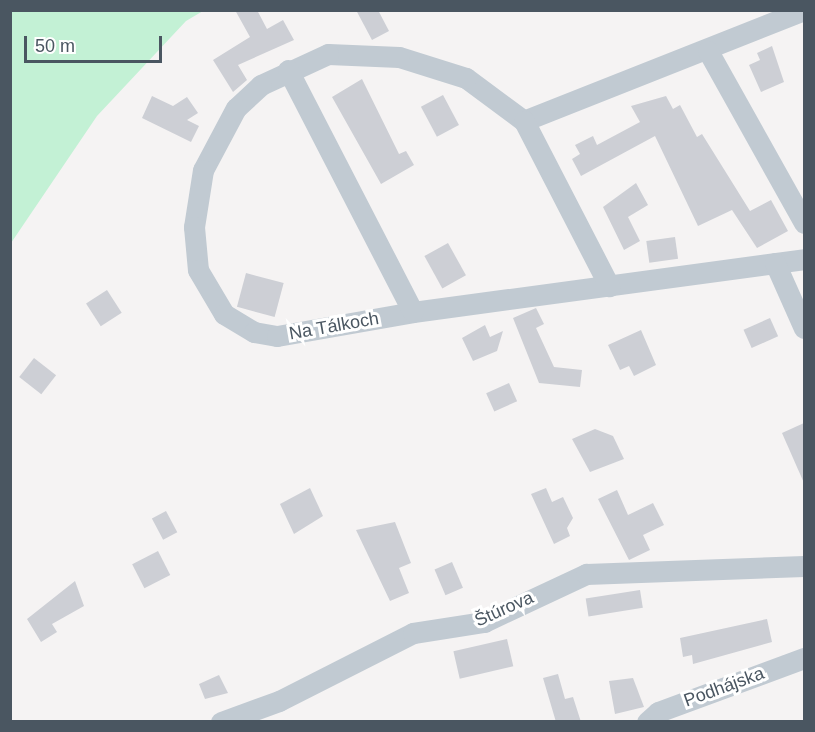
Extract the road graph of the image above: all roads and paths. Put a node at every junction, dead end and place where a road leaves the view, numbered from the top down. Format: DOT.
graph roads {
  1 [pos="804,10"];
  2 [pos="708,51"];
  3 [pos="288,70"];
  4 [pos="524,121"];
  5 [pos="804,223"];
  6 [pos="804,258"];
  7 [pos="775,262"];
  8 [pos="609,286"];
  9 [pos="413,312"];
  10 [pos="804,328"];
  11 [pos="804,566"];
  12 [pos="804,658"];
  13 [pos="221,722"];
  14 [pos="646,722"];
  1 -- 2 [label="street"];
  2 -- 4 [label="street"];
  2 -- 5 [label="street"];
  3 -- 4 [label="street, Na Tálkoch"];
  3 -- 9 [label="street"];
  3 -- 9 [label="street, Na Tálkoch"];
  4 -- 8 [label="street, Na Tálkoch"];
  6 -- 7 [label="street, Na Tálkoch"];
  7 -- 8 [label="street, Na Tálkoch"];
  7 -- 10 [label="street"];
  8 -- 9 [label="street, Na Tálkoch"];
  11 -- 13 [label="street, Štúrova"];
  12 -- 14 [label="street, Podhájska"];
}
